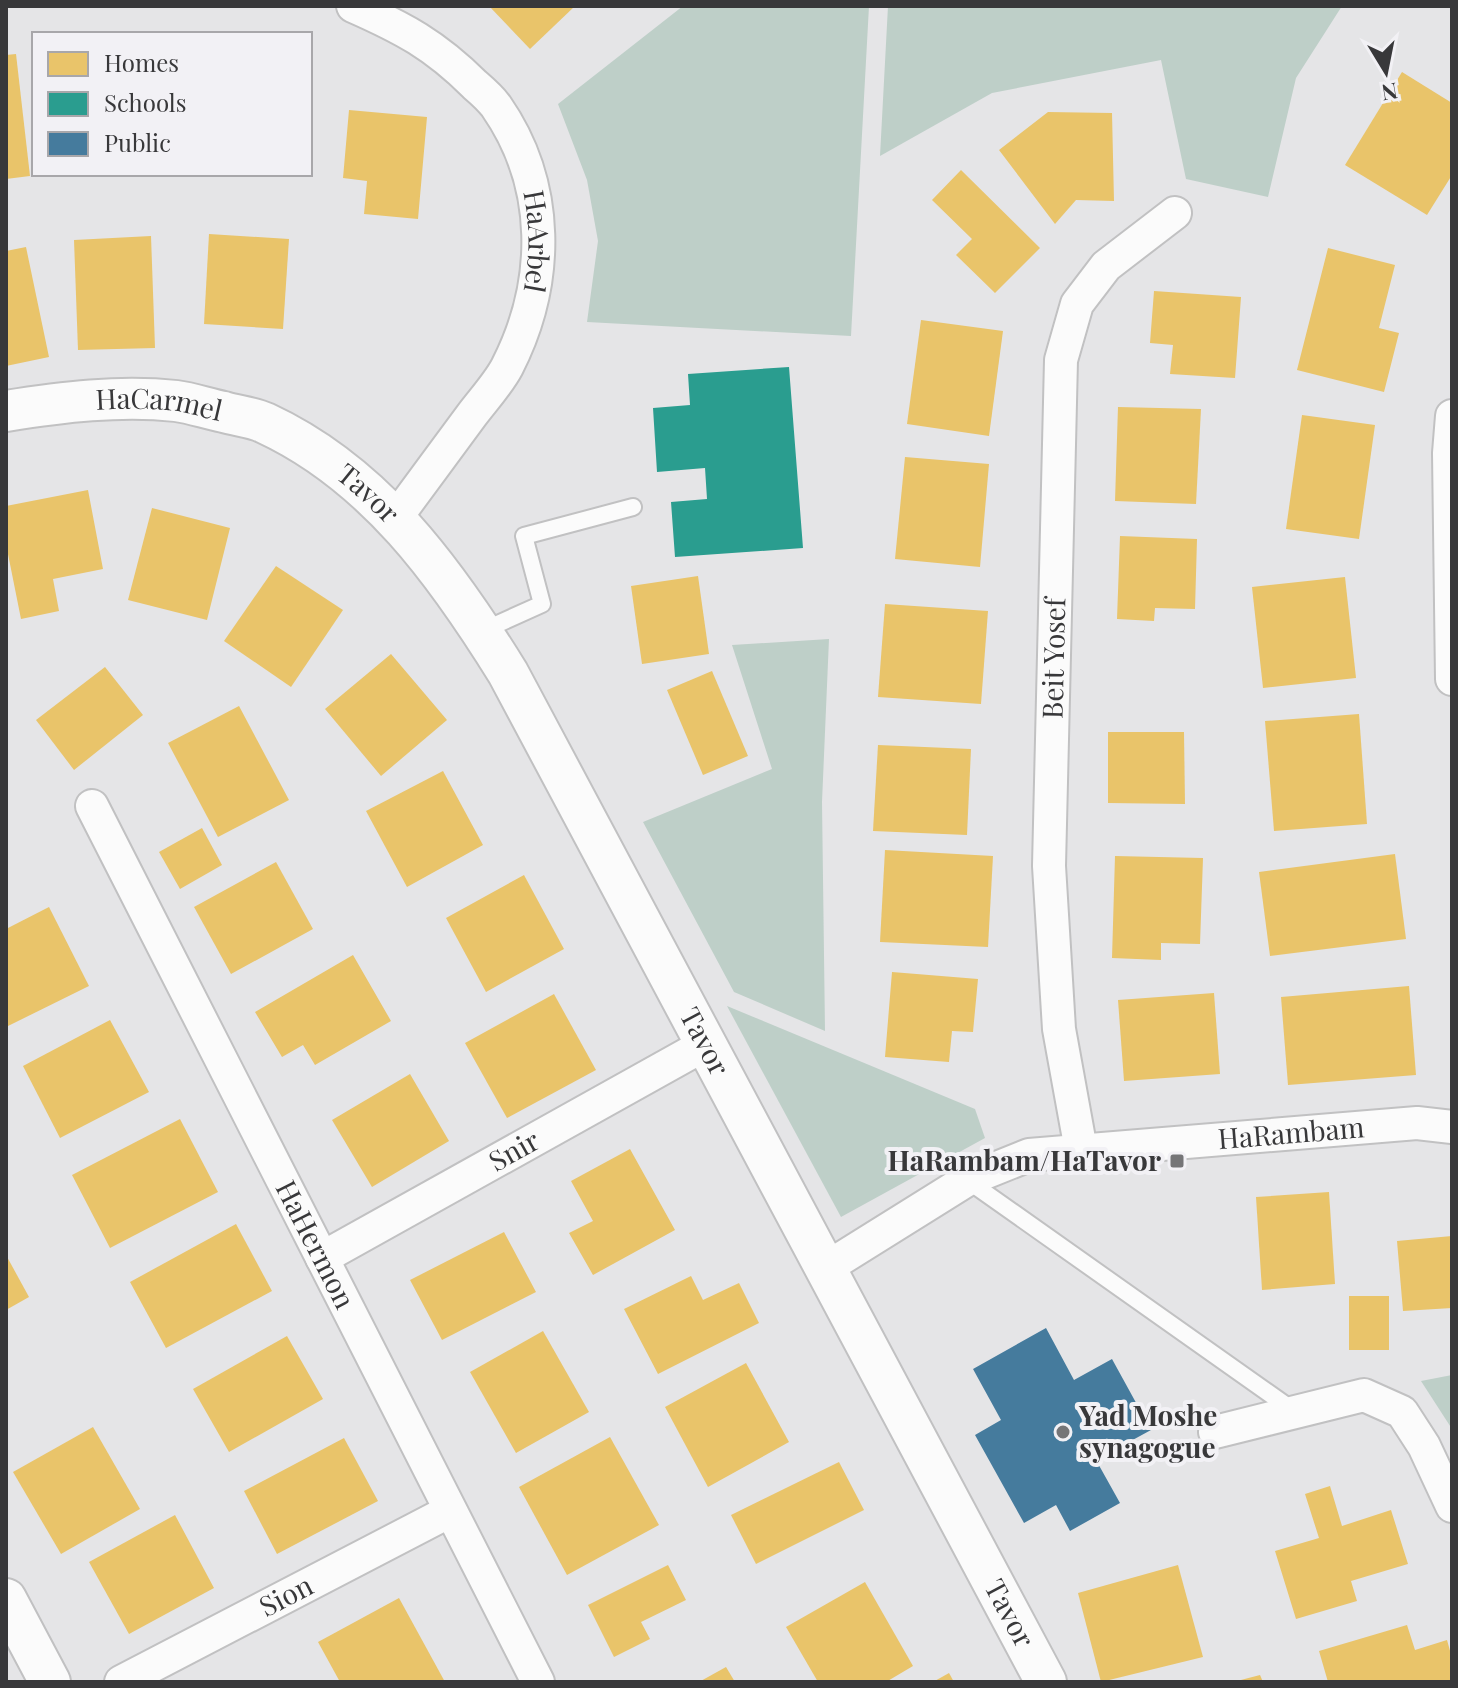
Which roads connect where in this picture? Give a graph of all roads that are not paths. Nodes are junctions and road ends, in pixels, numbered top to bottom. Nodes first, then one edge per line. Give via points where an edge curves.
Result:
1 (368, 9) edge
2 (1175, 213) dead end
3 (6, 411) edge
4 (1452, 416) edge
5 (306, 446) joint
6 (633, 507) dead end
7 (395, 519) junction
8 (482, 631) junction
9 (1452, 667) edge
10 (1452, 679) edge
11 (92, 806) dead end
12 (706, 1044) junction
13 (1452, 1127) edge
14 (1081, 1150) junction
15 (967, 1180) junction
16 (322, 1258) junction
17 (826, 1268) junction
18 (1295, 1412) junction
19 (1215, 1432) dead end
20 (1452, 1506) edge
21 (450, 1511) junction
22 (6, 1599) edge
23 (50, 1682) edge
24 (121, 1682) edge
25 (538, 1682) edge
26 (1046, 1682) edge

1 - 7 street, HaArbel via 452,62 495,105 517,144 540,234 537,285 506,369
2 - 14 street, Beit Yosef via 1106,266 1077,304 1061,360 1049,866 1059,1029
3 - 5 street, HaCarmel via 106,399 178,401 263,422
4 - 9 street
5 - 7 street, Tavor via 366,490
6 - 8 lane via 524,536 542,604
7 - 8 street, Tavor
8 - 12 street, Tavor
9 - 10 street
11 - 16 street, HaHermon
12 - 16 street, Snir
12 - 17 street, Tavor
13 - 14 street, HaRambam via 1417,1123
14 - 15 street, HaRambam via 1029,1155
15 - 17 street, HaRambam
15 - 18 lane
16 - 21 street, HaHermon
17 - 26 street, Tavor
18 - 19 street
18 - 20 street via 1364,1395 1402,1412
21 - 24 street, Sion
21 - 25 street, HaHermon
22 - 23 street

